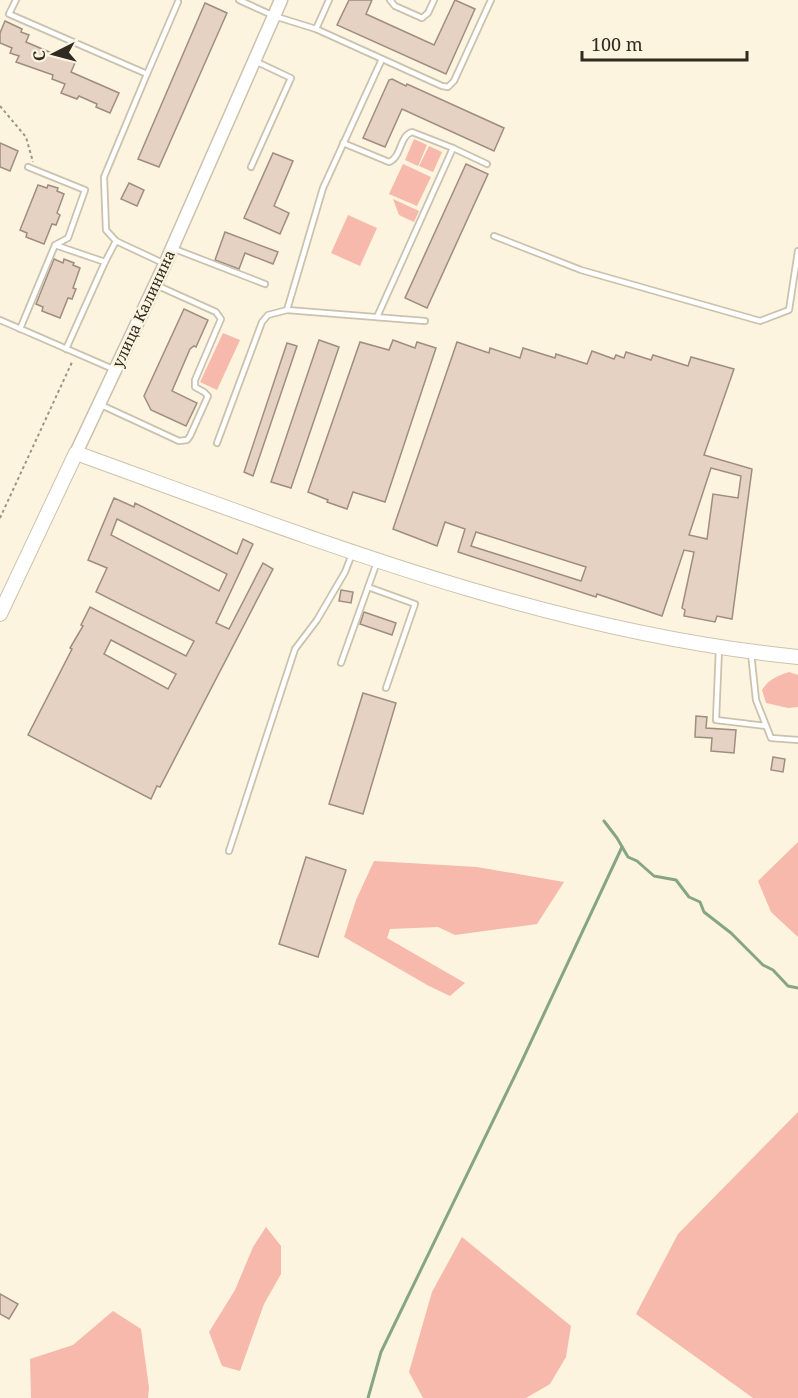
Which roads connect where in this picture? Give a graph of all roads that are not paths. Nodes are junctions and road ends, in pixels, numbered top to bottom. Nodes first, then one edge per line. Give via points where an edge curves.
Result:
1 (16, 0) edge
2 (239, 0) edge
3 (281, 0) edge
4 (329, 0) edge
5 (390, 0) edge
6 (434, 0) edge
7 (490, 0) edge
8 (177, 1) edge
9 (274, 16) junction
10 (316, 29) junction
11 (382, 59) junction
12 (254, 61) junction
13 (147, 74) junction
14 (344, 143) junction
15 (453, 148) junction
16 (488, 164) dead end
17 (28, 167) dead end
18 (251, 167) dead end
19 (494, 236) dead end
20 (116, 240) junction
21 (56, 245) junction
22 (172, 248) junction
23 (798, 251) edge
24 (105, 262) junction
25 (165, 264) junction
26 (265, 284) dead end
27 (155, 285) junction
28 (286, 310) junction
29 (377, 317) junction
30 (0, 320) edge
31 (425, 321) dead end
32 (20, 329) junction
33 (66, 349) junction
34 (115, 370) junction
35 (99, 404) junction
36 (217, 444) dead end
37 (76, 453) junction
38 (352, 553) junction
39 (377, 561) junction
40 (368, 587) junction
41 (0, 614) edge
42 (719, 647) junction
43 (752, 653) junction
44 (798, 657) edge
45 (341, 663) dead end
46 (386, 688) dead end
47 (766, 726) junction
48 (798, 740) edge
49 (229, 851) dead end

1 - 13 lane via 9,14
2 - 9 lane
3 - 9 street, улица Калинина
4 - 10 lane
5 - 6 lane via 422,18
7 - 11 lane via 451,85 442,86
8 - 13 lane
9 - 10 lane
9 - 12 street, улица Калинина
10 - 11 lane
11 - 14 lane
12 - 18 lane via 291,78
12 - 22 street, улица Калинина
13 - 20 lane via 104,177 106,230
14 - 15 lane via 389,162 405,136 412,132
14 - 28 lane via 323,188
15 - 16 lane
15 - 29 lane
17 - 21 lane via 85,190 68,238
19 - 23 lane via 581,270 760,321 789,310
20 - 24 lane
20 - 25 lane
21 - 24 lane
21 - 32 lane
22 - 25 street, улица Калинина
22 - 26 lane
24 - 33 lane
25 - 27 street, улица Калинина
27 - 34 street, улица Калинина
27 - 35 lane via 216,312 221,319 195,380 195,387 208,396 190,436 179,441
28 - 29 lane
28 - 36 lane via 268,315 262,322
29 - 31 lane
30 - 32 lane
32 - 33 lane
33 - 34 lane
34 - 35 street, улица Калинина
35 - 37 street, улица Калинина
37 - 38 main road
37 - 41 main road, улица Калинина
38 - 39 main road
38 - 49 lane via 317,620 295,649
39 - 40 lane
39 - 42 main road via 551,612
40 - 45 lane
40 - 46 lane via 416,604
42 - 43 main road
42 - 47 lane via 716,720
43 - 44 main road
43 - 47 lane via 756,700
47 - 48 lane via 771,738

